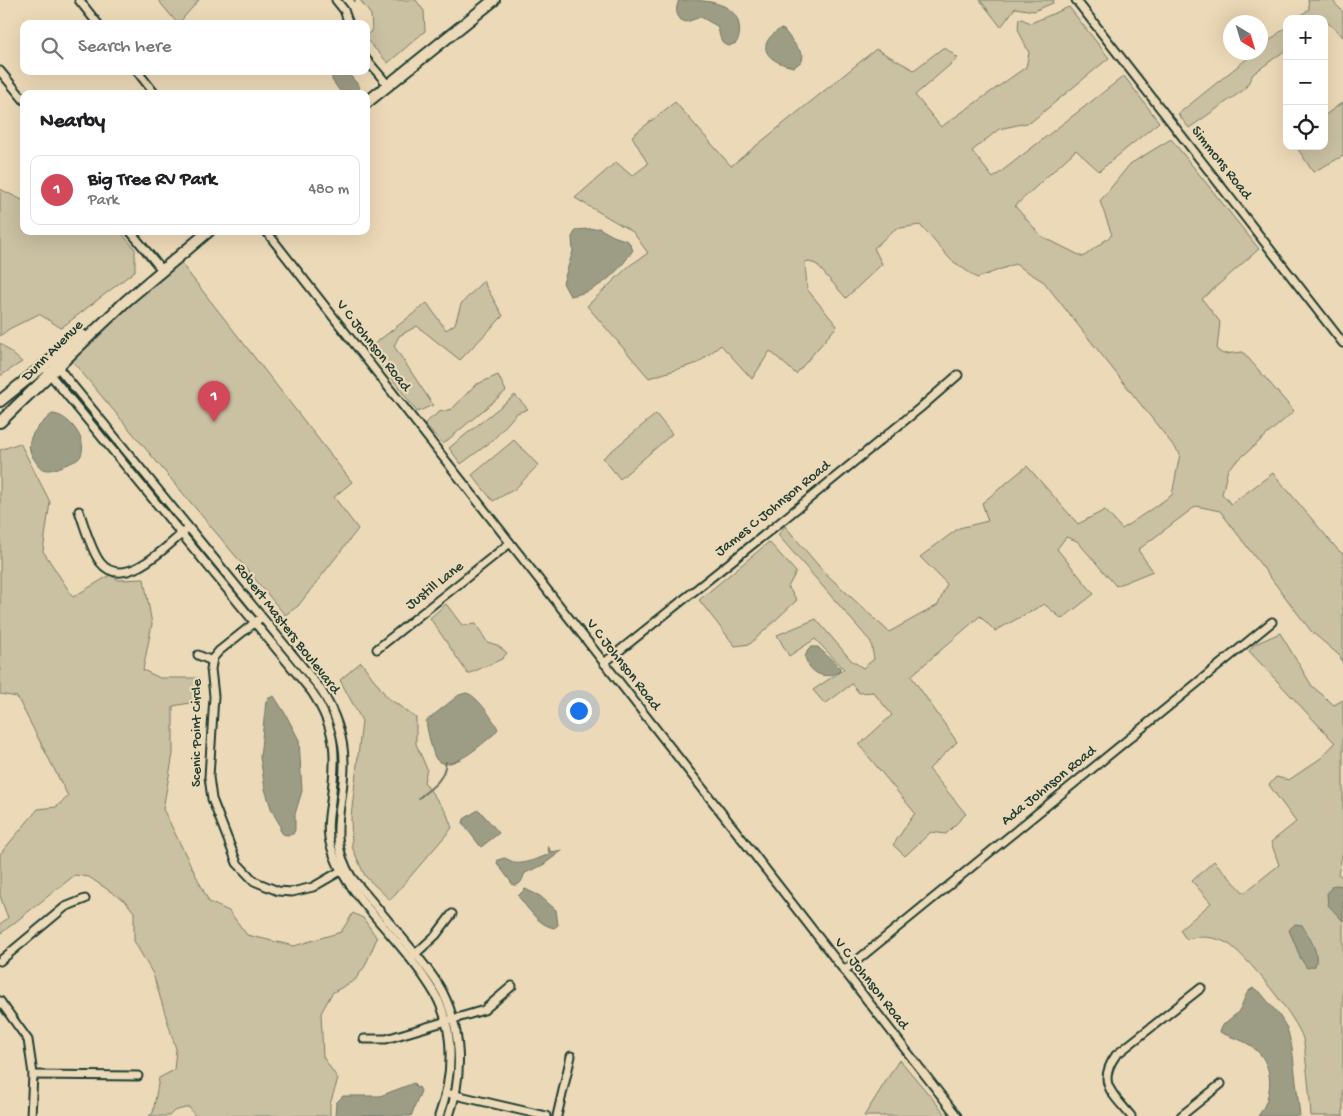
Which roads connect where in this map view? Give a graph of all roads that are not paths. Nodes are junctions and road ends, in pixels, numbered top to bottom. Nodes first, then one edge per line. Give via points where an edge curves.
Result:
1 (79, 0) edge
2 (336, 0) edge
3 (494, 0) edge
4 (1076, 0) edge
5 (95, 20) edge
6 (348, 20) edge
7 (370, 64) edge
8 (0, 71) edge
9 (140, 75) edge
10 (388, 85) junction
11 (152, 90) edge
12 (20, 95) edge
13 (370, 100) edge
14 (133, 235) edge
15 (205, 235) edge
16 (269, 235) edge
17 (162, 270) junction
18 (1343, 343) edge
19 (55, 363) junction
20 (43, 366) junction
21 (50, 375) junction
22 (958, 375) dead end
23 (0, 401) edge
24 (0, 422) edge
25 (80, 511) dead end
26 (189, 528) junction
27 (182, 534) junction
28 (510, 543) junction
29 (262, 617) junction
30 (255, 622) junction
31 (1272, 622) dead end
32 (377, 649) dead end
33 (198, 655) dead end
34 (212, 661) junction
35 (604, 663) junction
36 (344, 870) junction
37 (85, 899) dead end
38 (452, 914) dead end
39 (413, 957) junction
40 (0, 961) edge
41 (844, 971) junction
42 (512, 986) dead end
43 (1201, 988) dead end
44 (0, 1001) edge
45 (453, 1019) junction
46 (445, 1022) junction
47 (364, 1039) dead end
48 (571, 1056) dead end
49 (33, 1075) junction
50 (138, 1076) dead end
51 (1221, 1084) dead end
52 (446, 1093) junction
53 (455, 1095) junction
54 (31, 1116) edge
55 (439, 1116) edge
56 (449, 1116) edge
57 (546, 1116) edge
58 (557, 1116) edge
59 (957, 1116) edge
60 (1131, 1116) edge
61 (1181, 1116) edge

1 - 5 street
2 - 6 street
3 - 10 main road
4 - 18 street, Simmons Road
7 - 10 street
8 - 12 street
9 - 11 street
10 - 13 main road
14 - 17 street
15 - 17 main road, Dunn Avenue
16 - 28 street, V C Johnson Road
17 - 19 main road, Dunn Avenue
19 - 20 main road, Dunn Avenue
19 - 21 main road, Dunn Avenue
19 - 26 street, Robert Masters Boulevard
20 - 21 street, Robert Masters Boulevard
20 - 23 main road, Dunn Avenue
21 - 24 main road, Dunn Avenue
21 - 27 street, Robert Masters Boulevard
22 - 35 street, James C Johnson Road
25 - 27 street via 96,555 104,566 117,573 138,568
26 - 27 street
26 - 29 street, Robert Masters Boulevard
27 - 30 street, Robert Masters Boulevard
28 - 32 street, Justill Lane
28 - 35 street, V C Johnson Road
29 - 30 street, Scenic Point Circle
29 - 36 street, Robert Masters Boulevard via 319,687 340,730 344,763 337,822
30 - 34 street, Scenic Point Circle via 219,651
30 - 36 street, Robert Masters Boulevard via 312,692 328,719 335,768 328,830 330,844
31 - 41 street, Ada Johnson Road
33 - 34 street
34 - 36 street, Scenic Point Circle via 214,696 209,777 212,799 237,863 254,881 280,892 312,887
35 - 41 street, V C Johnson Road
36 - 39 street, Robert Masters Boulevard
37 - 40 street via 65,908
38 - 39 street
39 - 45 street, Robert Masters Boulevard via 430,972 443,992
39 - 46 street, Robert Masters Boulevard via 436,995
41 - 59 street, V C Johnson Road
42 - 45 street via 484,1010
43 - 60 street via 1116,1055 1108,1066 1109,1088
44 - 49 street via 28,1040
45 - 46 street
45 - 53 street, Robert Masters Boulevard via 459,1062
46 - 47 street via 386,1039
46 - 52 street, Robert Masters Boulevard via 451,1064
48 - 58 street
49 - 50 street
49 - 54 street
51 - 61 street
52 - 53 street
52 - 55 street, Robert Masters Boulevard
53 - 56 street, Robert Masters Boulevard
53 - 57 street

